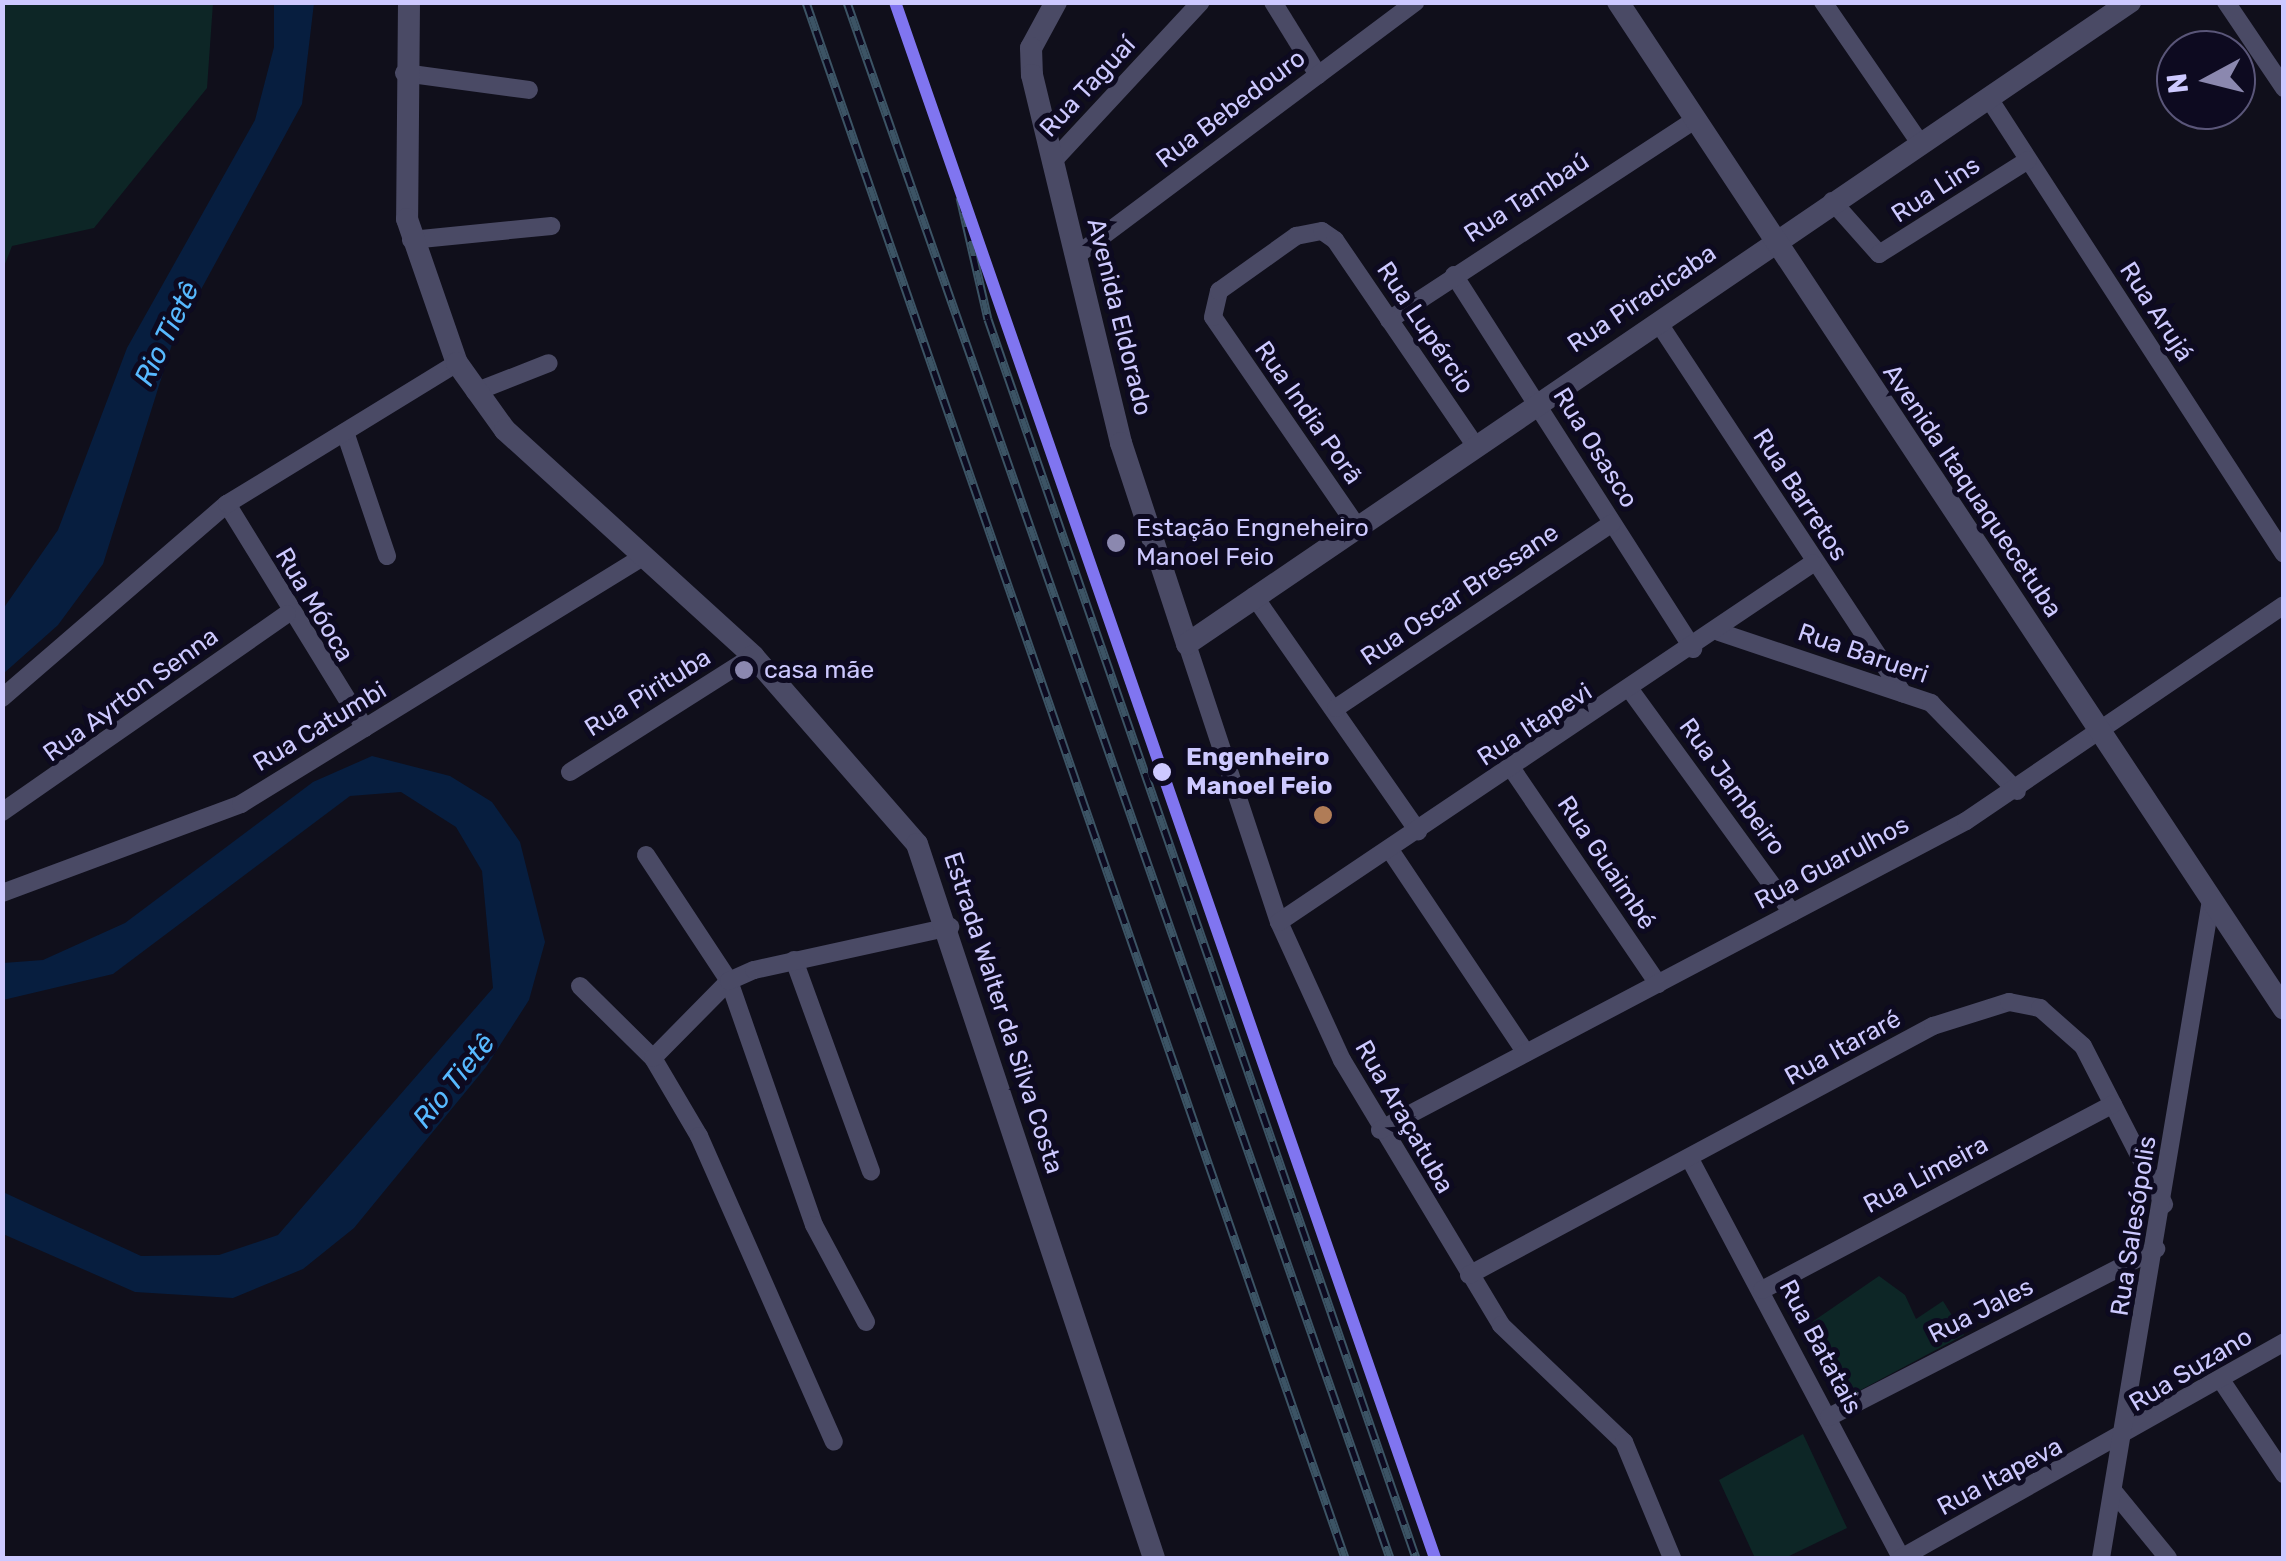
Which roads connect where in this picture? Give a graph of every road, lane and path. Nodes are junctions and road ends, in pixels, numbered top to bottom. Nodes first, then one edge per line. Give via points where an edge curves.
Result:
1 (409, 2) edge
2 (1056, 2) edge
3 (1201, 2) edge
4 (1273, 2) edge
5 (1416, 2) edge
6 (1618, 2) edge
7 (1823, 2) edge
8 (2130, 2) edge
9 (2226, 2) edge
10 (404, 73) junction
11 (1318, 75) junction
12 (2284, 88) edge
13 (529, 90) dead end
14 (1988, 97) junction
15 (1694, 121) junction
16 (1920, 142) junction
17 (2028, 160) junction
18 (1053, 161) junction
19 (1832, 201) junction
20 (551, 226) dead end
21 (411, 240) junction
22 (1774, 244) junction
23 (1076, 256) junction
24 (1454, 274) junction
25 (1388, 320) junction
26 (1658, 322) junction
27 (1220, 330) joint
28 (457, 363) junction
29 (549, 363) dead end
30 (475, 392) junction
31 (1536, 402) junction
32 (346, 432) junction
33 (1474, 444) junction
34 (228, 504) junction
35 (1612, 523) junction
36 (1356, 525) junction
37 (2284, 554) edge
38 (387, 556) dead end
39 (642, 558) junction
40 (1813, 562) junction
41 (1254, 596) junction
42 (2284, 605) edge
43 (287, 614) junction
44 (1719, 632) junction
45 (1187, 644) junction
46 (1693, 648) junction
47 (753, 656) junction
48 (1631, 691) junction
49 (1903, 693) junction
50 (2, 698) edge
51 (1336, 708) junction
52 (365, 728) junction
53 (2101, 730) junction
54 (1512, 769) junction
55 (570, 772) dead end
56 (2016, 791) junction
57 (2, 812) edge
58 (1418, 832) junction
59 (1390, 850) junction
60 (646, 856) dead end
61 (2, 894) edge
62 (2211, 900) junction
63 (1792, 913) junction
64 (1278, 922) junction
65 (950, 927) junction
66 (794, 960) junction
67 (729, 981) junction
68 (1658, 984) junction
69 (580, 986) dead end
70 (2284, 1009) edge
71 (1526, 1053) junction
72 (653, 1058) junction
73 (2113, 1104) junction
74 (1380, 1130) junction
75 (1691, 1160) junction
76 (871, 1172) dead end
77 (2164, 1204) junction
78 (2156, 1249) junction
79 (1468, 1275) junction
80 (1762, 1290) junction
81 (866, 1322) dead end
82 (2284, 1342) edge
83 (2224, 1383) junction
84 (1829, 1417) junction
85 (2124, 1439) junction
86 (834, 1442) dead end
87 (2284, 1474) edge
88 (2114, 1492) junction
89 (1154, 1558) edge
90 (1672, 1558) edge
91 (1901, 1558) edge
92 (2101, 1558) edge
93 (2168, 1558) edge

1 - 10 street, Estrada Walter da Silva Costa
2 - 18 street, Avenida Eldorado via 1031,48
3 - 18 street, Rua Taguaí
4 - 11 street
5 - 11 street, Rua Bebedouro
6 - 15 street, Avenida Itaquaquecetuba
7 - 16 street
8 - 14 street, Rua Piracicaba
9 - 12 street
10 - 13 street
10 - 21 street, Estrada Walter da Silva Costa
11 - 23 street, Rua Bebedouro
14 - 16 street, Rua Piracicaba
14 - 17 street, Rua Arujá
15 - 22 street, Avenida Itaquaquecetuba
15 - 24 street, Rua Tambaú
16 - 19 street, Rua Piracicaba
17 - 19 street, Rua Lins via 1878,254
17 - 37 street, Rua Arujá
18 - 23 street, Avenida Eldorado
19 - 22 street, Rua Piracicaba
20 - 21 street
21 - 28 street, Estrada Walter da Silva Costa
22 - 26 street, Rua Piracicaba
22 - 53 street, Avenida Itaquaquecetuba
23 - 45 street, Avenida Eldorado via 1121,443
24 - 25 street, Rua Tambaú
24 - 31 street, Rua Osasco
25 - 27 street, Rua Lupércio via 1335,240 1312,230 1219,291
25 - 33 street, Rua Lupércio
26 - 31 street, Rua Piracicaba
26 - 40 street, Rua Barretos
27 - 36 street, Rua India Porã
28 - 30 street, Estrada Walter da Silva Costa
28 - 32 street
29 - 30 street
30 - 39 street, Estrada Walter da Silva Costa
31 - 33 street, Rua Piracicaba
31 - 35 street, Rua Osasco
32 - 34 street
32 - 38 street
33 - 36 street, Rua Piracicaba
34 - 43 street, Rua Móoca
34 - 50 street
35 - 46 street, Rua Osasco
35 - 51 street, Rua Oscar Bressane
36 - 41 street, Rua Piracicaba
39 - 47 street, Estrada Walter da Silva Costa
39 - 52 street, Rua Catumbi
40 - 44 street, Rua Itapevi
40 - 49 street, Rua Barretos
41 - 45 street, Rua Piracicaba
41 - 51 street
42 - 53 street, Rua Guarulhos
43 - 52 street, Rua Móoca
43 - 57 street, Rua Ayrton Senna
44 - 46 street, Rua Itapevi
44 - 49 street, Rua Barueri
45 - 64 street, Rua Araçatuba
46 - 48 street, Rua Itapevi
47 - 55 street, Rua Pirituba
47 - 65 street, Estrada Walter da Silva Costa via 897,815
48 - 54 street, Rua Itapevi
48 - 63 street, Rua Jambeiro
49 - 56 street, Rua Barueri via 1952,718
51 - 58 street
52 - 61 street, Rua Catumbi via 192,828
53 - 56 street, Rua Guarulhos
53 - 62 street, Avenida Itaquaquecetuba
54 - 58 street, Rua Itapevi
54 - 68 street, Rua Guaimbé
56 - 63 street, Rua Guarulhos
58 - 59 street, Rua Itapevi
59 - 64 street, Rua Itapevi
59 - 71 street
60 - 67 street
62 - 70 street, Avenida Itaquaquecetuba
62 - 77 street, Rua Salesópolis
63 - 68 street, Rua Guarulhos
64 - 74 street, Rua Araçatuba
65 - 66 street
65 - 89 street, Estrada Walter da Silva Costa
66 - 67 street
66 - 76 street
67 - 72 street
67 - 81 street via 814,1225
68 - 71 street, Rua Guarulhos
69 - 72 street
71 - 74 street, Rua Guarulhos
72 - 86 street via 743,1218
73 - 75 street, Rua Itararé via 2067,1026 2009,1002 1934,1026
73 - 77 street, Rua Itararé
73 - 80 street, Rua Limeira
74 - 79 street, Rua Araçatuba
75 - 79 street, Rua Itararé
75 - 80 street, Rua Batatais
77 - 78 street, Rua Salesópolis
78 - 84 street, Rua Jales
78 - 85 street, Rua Salesópolis
79 - 90 street, Rua Araçatuba via 1518,1346 1624,1442
80 - 84 street, Rua Batatais
82 - 83 street, Rua Suzano
83 - 85 street, Rua Suzano
83 - 87 street
84 - 91 street, Rua Batatais
85 - 88 street, Rua Salesópolis
85 - 91 street, Rua Itapeva
88 - 92 street, Rua Salesópolis
88 - 93 street

